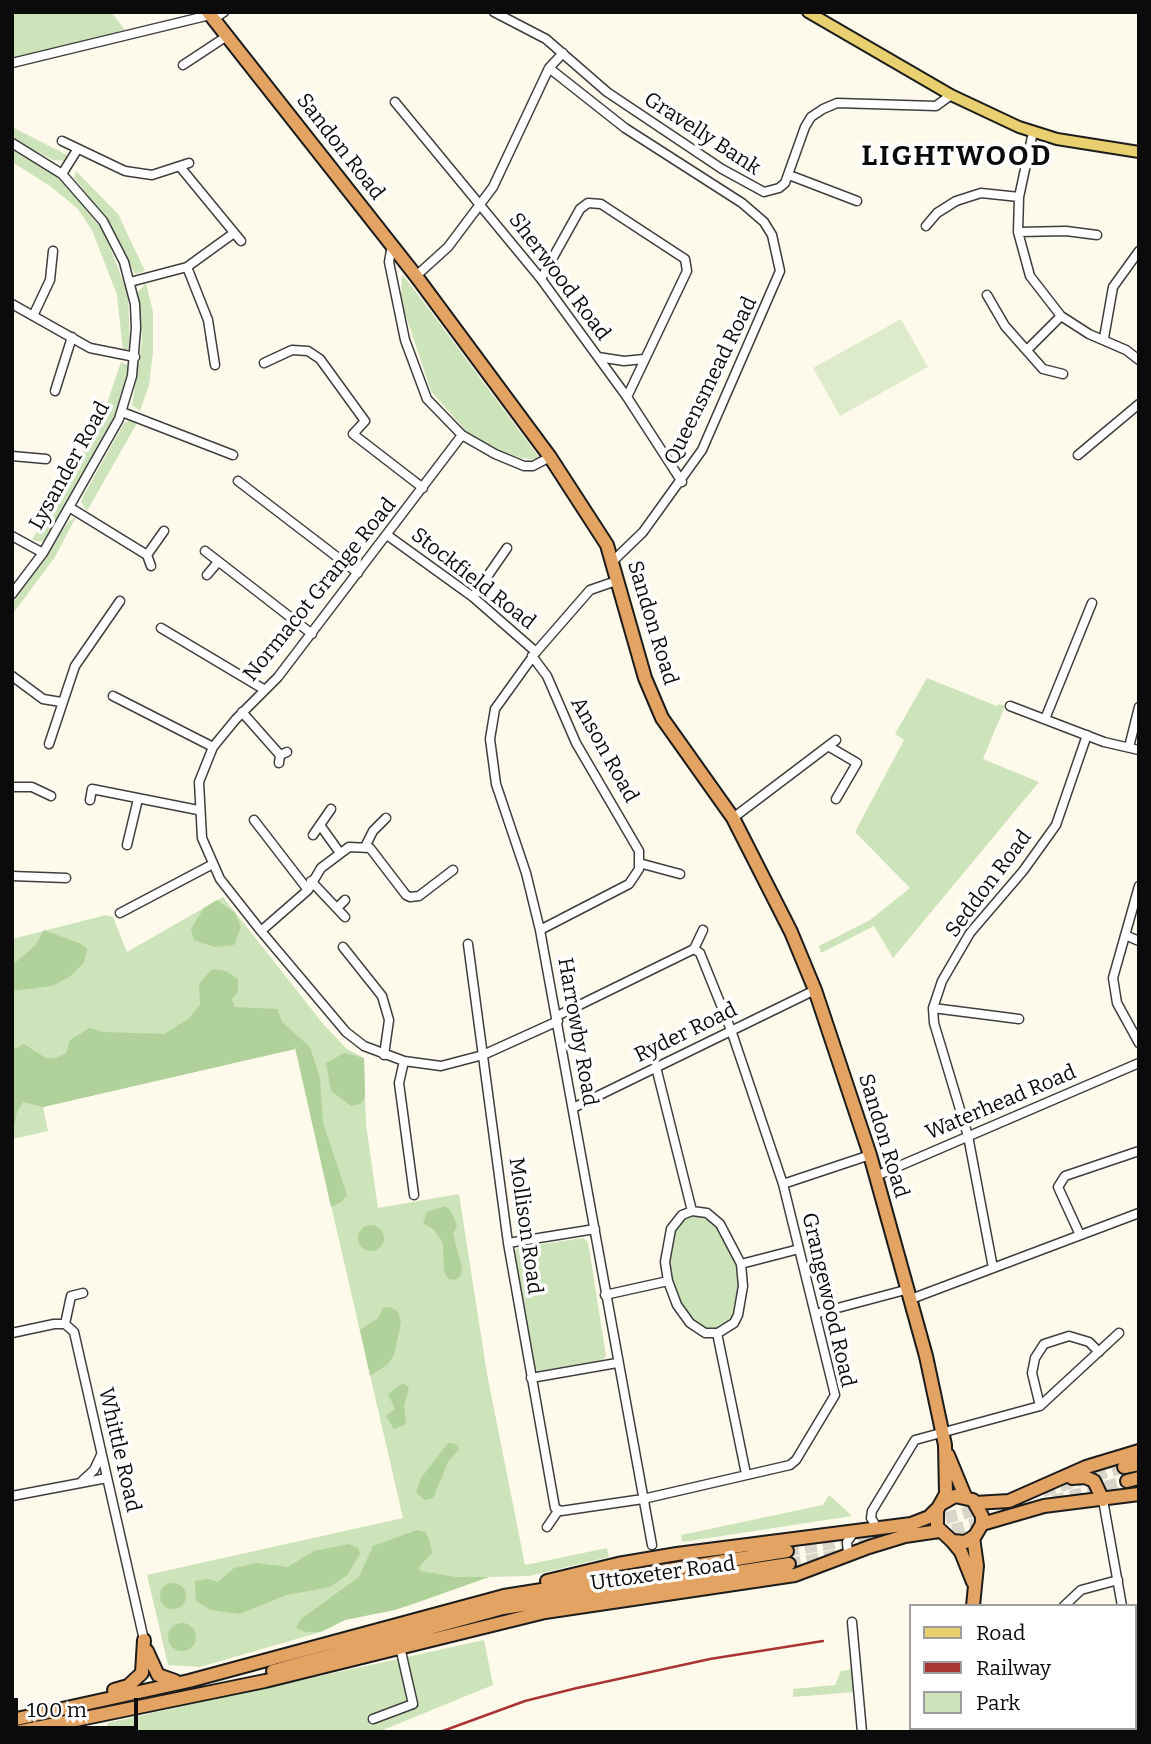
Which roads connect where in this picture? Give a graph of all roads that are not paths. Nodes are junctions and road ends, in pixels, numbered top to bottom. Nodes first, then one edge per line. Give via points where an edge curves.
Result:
1 (494, 12) edge
2 (808, 12) edge
3 (214, 15) edge
4 (227, 36) junction
5 (563, 53) junction
6 (12, 64) edge
7 (183, 65) dead end
8 (550, 68) junction
9 (951, 95) junction
10 (395, 102) dead end
11 (1033, 132) junction
12 (62, 141) dead end
13 (12, 144) edge
14 (77, 150) junction
15 (1139, 152) edge
16 (62, 174) junction
17 (789, 175) junction
18 (1019, 197) junction
19 (857, 201) dead end
20 (481, 204) junction
21 (926, 226) dead end
22 (1092, 231) dead end
23 (1018, 232) junction
24 (234, 233) junction
25 (241, 241) dead end
26 (392, 245) junction
27 (53, 251) dead end
28 (1139, 251) edge
29 (187, 267) junction
30 (416, 276) junction
31 (541, 279) junction
32 (130, 282) junction
33 (986, 295) dead end
34 (12, 304) edge
35 (33, 316) junction
36 (1061, 316) junction
37 (72, 337) junction
38 (1104, 338) junction
39 (1027, 350) junction
40 (135, 356) junction
41 (598, 357) junction
42 (644, 359) junction
43 (1139, 360) edge
44 (264, 363) dead end
45 (215, 365) dead end
46 (1063, 373) dead end
47 (54, 391) dead end
48 (626, 397) junction
49 (1139, 404) edge
50 (122, 412) junction
51 (1131, 412) junction
52 (1139, 420) edge
53 (462, 435) junction
54 (233, 455) dead end
55 (1083, 455) dead end
56 (12, 456) edge
57 (550, 457) junction
58 (46, 459) dead end
59 (238, 481) dead end
60 (681, 482) junction
61 (423, 488) junction
62 (69, 507) junction
63 (387, 535) junction
64 (12, 536) edge
65 (171, 540) dead end
66 (507, 548) dead end
67 (205, 551) dead end
68 (43, 553) junction
69 (147, 555) junction
70 (613, 561) junction
71 (218, 562) junction
72 (151, 566) dead end
73 (358, 573) junction
74 (208, 575) dead end
75 (619, 580) junction
76 (12, 594) edge
77 (473, 597) junction
78 (120, 601) dead end
79 (1092, 603) dead end
80 (161, 628) dead end
81 (312, 634) junction
82 (534, 654) junction
83 (12, 676) edge
84 (265, 690) junction
85 (113, 696) dead end
86 (61, 702) junction
87 (1010, 706) dead end
88 (1139, 707) edge
89 (242, 712) junction
90 (1045, 719) junction
91 (1087, 735) junction
92 (49, 744) dead end
93 (213, 747) junction
94 (1129, 747) junction
95 (1139, 750) edge
96 (282, 757) dead end
97 (95, 779) dead end
98 (12, 788) edge
99 (92, 789) junction
100 (51, 796) dead end
101 (138, 799) junction
102 (836, 799) dead end
103 (90, 800) dead end
104 (331, 809) dead end
105 (198, 810) junction
106 (386, 818) dead end
107 (733, 818) junction
108 (254, 820) dead end
109 (320, 825) junction
110 (313, 835) dead end
111 (127, 845) dead end
112 (365, 847) junction
113 (340, 853) junction
114 (639, 863) junction
115 (214, 864) junction
116 (453, 870) dead end
117 (680, 874) dead end
118 (12, 876) edge
119 (66, 878) dead end
120 (309, 886) junction
121 (1139, 886) edge
122 (345, 900) dead end
123 (337, 908) junction
124 (120, 912) dead end
125 (345, 917) dead end
126 (540, 930) junction
127 (703, 930) dead end
128 (261, 931) junction
129 (1125, 935) junction
130 (1139, 941) edge
131 (468, 944) dead end
132 (343, 947) dead end
133 (694, 949) junction
134 (815, 990) junction
135 (933, 1009) junction
136 (558, 1019) junction
137 (1019, 1019) dead end
138 (731, 1030) junction
139 (1139, 1043) edge
140 (384, 1055) junction
141 (483, 1055) junction
142 (404, 1061) junction
143 (1139, 1063) edge
144 (656, 1067) junction
145 (573, 1108) junction
146 (968, 1136) junction
147 (1139, 1151) edge
148 (870, 1155) junction
149 (876, 1176) junction
150 (783, 1184) junction
151 (414, 1195) dead end
152 (692, 1211) junction
153 (1139, 1213) edge
154 (595, 1229) junction
155 (1080, 1235) junction
156 (508, 1243) junction
157 (799, 1249) junction
158 (741, 1265) junction
159 (993, 1268) junction
160 (668, 1281) junction
161 (83, 1293) dead end
162 (910, 1294) junction
163 (606, 1295) junction
164 (815, 1314) junction
165 (65, 1324) junction
166 (12, 1333) edge
167 (1119, 1333) dead end
168 (717, 1334) junction
169 (1100, 1352) junction
170 (617, 1363) junction
171 (531, 1378) junction
172 (1040, 1406) junction
173 (942, 1431) junction
174 (945, 1445) junction
175 (1139, 1451) edge
176 (102, 1454) junction
177 (1139, 1464) edge
178 (746, 1474) junction
179 (1130, 1475) tunnel mouth
180 (107, 1478) junction
181 (83, 1480) junction
182 (1055, 1481) junction
183 (1139, 1494) edge
184 (12, 1496) edge
185 (643, 1499) junction
186 (970, 1499) junction
187 (1104, 1500) junction
188 (940, 1506) junction
189 (558, 1511) junction
190 (982, 1524) junction
191 (547, 1527) dead end
192 (878, 1529) junction
193 (939, 1531) junction
194 (855, 1532) junction
195 (973, 1537) junction
196 (951, 1541) junction
197 (652, 1545) dead end
198 (848, 1554) junction
199 (1118, 1580) junction
200 (973, 1583) junction
201 (504, 1596) junction
202 (973, 1604) edge
203 (1066, 1604) edge
204 (1122, 1604) edge
205 (852, 1622) dead end
206 (144, 1640) junction
207 (395, 1648) junction
208 (188, 1681) junction
209 (199, 1692) junction
210 (373, 1719) dead end
211 (12, 1720) edge
212 (17, 1732) edge
213 (862, 1732) edge

1 - 5 street, Gravelly Bank
2 - 9 main road
3 - 4 highway, Sandon Road
3 - 6 street
4 - 7 street
4 - 26 highway, Sandon Road
5 - 8 street
5 - 17 street, Gravelly Bank via 607,92 756,191 779,188
8 - 20 street
8 - 60 street, Queensmead Road via 625,128 742,203 772,235 780,271 714,425
9 - 11 main road
9 - 17 street, Gravelly Bank via 936,106 837,103 822,109 805,127
10 - 20 street, Sherwood Road
11 - 15 main road
11 - 18 street
12 - 14 street
13 - 16 street, Lysander Road
14 - 16 street
14 - 24 street via 125,171 152,175 185,166
16 - 32 street, Lysander Road via 103,221
17 - 19 street
18 - 21 street via 981,193 946,207
18 - 23 street
20 - 30 street via 448,247
20 - 31 street, Sherwood Road
22 - 23 street
23 - 36 street via 1030,276
24 - 25 street
24 - 29 street
26 - 30 highway, Sandon Road
26 - 53 street via 389,262 405,340 427,399
27 - 35 street via 50,280
28 - 38 street via 1113,286
29 - 32 street
29 - 45 street via 208,320
30 - 57 highway, Sandon Road
31 - 41 street, Sherwood Road
31 - 42 street via 580,209 588,203 601,204 685,259 687,271
32 - 40 street, Lysander Road via 135,304
33 - 39 street
34 - 35 street
35 - 37 street
36 - 38 street
36 - 39 street
37 - 40 street via 90,348
37 - 47 street
38 - 43 street
39 - 46 street via 1043,369
40 - 50 street, Lysander Road
41 - 42 street
41 - 48 street, Sherwood Road
42 - 48 street
44 - 61 street via 292,350 308,351 320,359 365,421 353,434
48 - 60 street, Sherwood Road
49 - 51 street
50 - 54 street
50 - 62 street, Lysander Road
51 - 52 street
51 - 55 street
53 - 57 street via 524,466
53 - 61 street, Normacot Grange Road
56 - 58 street
57 - 70 highway, Sandon Road via 594,522
59 - 73 street
60 - 70 street, Queensmead Road via 643,532
61 - 63 street, Normacot Grange Road
62 - 68 street, Lysander Road
62 - 69 street
63 - 73 street, Normacot Grange Road
63 - 77 street, Stockfield Road
64 - 68 street
65 - 69 street via 163,533
66 - 77 street
67 - 71 street
68 - 76 street, Lysander Road
69 - 72 street
70 - 75 highway, Sandon Road
71 - 74 street
71 - 81 street
73 - 81 street, Normacot Grange Road
75 - 82 street, Harrowby Road via 590,590
75 - 107 highway, Sandon Road via 645,678 662,718
77 - 82 street, Stockfield Road
78 - 86 street via 75,666
79 - 90 street
80 - 84 street
81 - 84 street, Normacot Grange Road
82 - 114 street, Anson Road via 576,743 635,838
82 - 126 street, Harrowby Road via 495,709 489,739 496,784
83 - 86 street via 43,699
84 - 89 street, Normacot Grange Road
85 - 93 street
86 - 92 street
87 - 90 street
88 - 94 street
89 - 93 street, Normacot Grange Road
89 - 96 street
90 - 91 street
91 - 94 street
91 - 135 street, Seddon Road via 1056,825 970,933 942,981
93 - 105 street, Normacot Grange Road via 199,782
94 - 95 street
97 - 99 street
98 - 100 street via 32,787
99 - 101 street
99 - 103 street
101 - 105 street
101 - 111 street
102 - 107 street via 857,763 832,743
104 - 109 street
105 - 115 street, Normacot Grange Road via 202,838
106 - 112 street
107 - 134 highway, Sandon Road
108 - 120 street
109 - 110 street
109 - 113 street
112 - 113 street via 349,847
112 - 116 street via 410,897
113 - 120 street
114 - 117 street
114 - 126 street via 629,884
115 - 124 street
115 - 128 street, Normacot Grange Road via 220,879
118 - 119 street
120 - 123 street
120 - 128 street
121 - 129 street
122 - 123 street
123 - 125 street
126 - 136 street, Harrowby Road
127 - 133 street
128 - 140 street, Normacot Grange Road via 346,1032
129 - 130 street
129 - 139 street via 1113,978 1118,1003
131 - 141 street, Mollison Road
132 - 140 street via 382,996 389,1020
133 - 136 street, Normacot Grange Road
133 - 138 street, Grangewood Road via 700,953
134 - 138 street, Ryder Road
134 - 148 highway, Sandon Road
135 - 137 street
135 - 146 street
136 - 141 street, Normacot Grange Road
136 - 145 street, Harrowby Road
138 - 144 street, Ryder Road
138 - 150 street, Grangewood Road
140 - 142 street, Normacot Grange Road
141 - 142 street, Normacot Grange Road via 440,1066
141 - 156 street, Mollison Road
142 - 151 street via 399,1083
143 - 146 street, Waterhead Road
144 - 145 street, Ryder Road
144 - 152 street
145 - 154 street, Harrowby Road
146 - 149 street, Waterhead Road
146 - 159 street
147 - 155 street via 1065,1176 1058,1187
148 - 149 highway, Sandon Road
148 - 150 street
149 - 162 highway, Sandon Road
150 - 157 street, Grangewood Road
152 - 158 street via 707,1213 720,1224
152 - 160 street via 681,1215 670,1229 665,1262
153 - 155 street
154 - 156 street
154 - 163 street, Harrowby Road
155 - 159 street
156 - 171 street, Mollison Road
157 - 158 street
157 - 164 street, Grangewood Road
158 - 168 street via 738,1315
159 - 162 street
160 - 163 street
160 - 168 street via 690,1323 705,1333
161 - 165 street via 71,1296
162 - 164 street
162 - 173 highway, Sandon Road
163 - 170 street, Harrowby Road
164 - 178 street, Grangewood Road via 834,1401 796,1460
165 - 166 street
165 - 176 street, Whittle Road via 76,1336
167 - 169 street
168 - 178 street
169 - 172 street
169 - 172 street via 1080,1337 1060,1337 1044,1344 1032,1373
170 - 171 street
170 - 185 street, Harrowby Road
171 - 189 street, Mollison Road
172 - 173 street
173 - 174 highway, Sandon Road
173 - 192 street via 915,1440 872,1511
174 - 186 highway, Sandon Road
174 - 188 highway, Sandon Road via 946,1494
175 - 182 highway
176 - 180 street, Whittle Road
176 - 181 street
177 - 179 highway
178 - 185 street, Grangewood Road
180 - 181 street
180 - 206 street, Whittle Road
181 - 184 street
182 - 186 highway, Uttoxeter Road via 1009,1501
182 - 187 highway via 1090,1478
183 - 187 highway
185 - 189 street
185 - 197 street, Harrowby Road
186 - 188 highway, Uttoxeter Road via 955,1496
186 - 190 highway
187 - 190 highway via 1044,1506
187 - 199 street
188 - 192 highway, Uttoxeter Road via 929,1517 911,1524
188 - 193 highway via 936,1518
189 - 191 street
190 - 195 highway
192 - 194 highway, Uttoxeter Road
193 - 196 highway
193 - 198 highway, Uttoxeter Road
194 - 198 street via 847,1542
194 - 201 highway, Uttoxeter Road via 677,1554 569,1575
195 - 196 highway
195 - 200 highway via 977,1566
196 - 200 highway via 961,1552
198 - 207 highway, Uttoxeter Road via 795,1575 576,1606
199 - 203 street via 1081,1590
199 - 204 street
200 - 202 highway
201 - 208 highway
201 - 209 highway via 788,1557 503,1608
205 - 213 street
206 - 208 highway via 162,1679
206 - 211 highway via 142,1673 128,1686
207 - 209 highway, Uttoxeter Road via 265,1681
207 - 210 street via 413,1704
208 - 211 highway
209 - 212 highway

